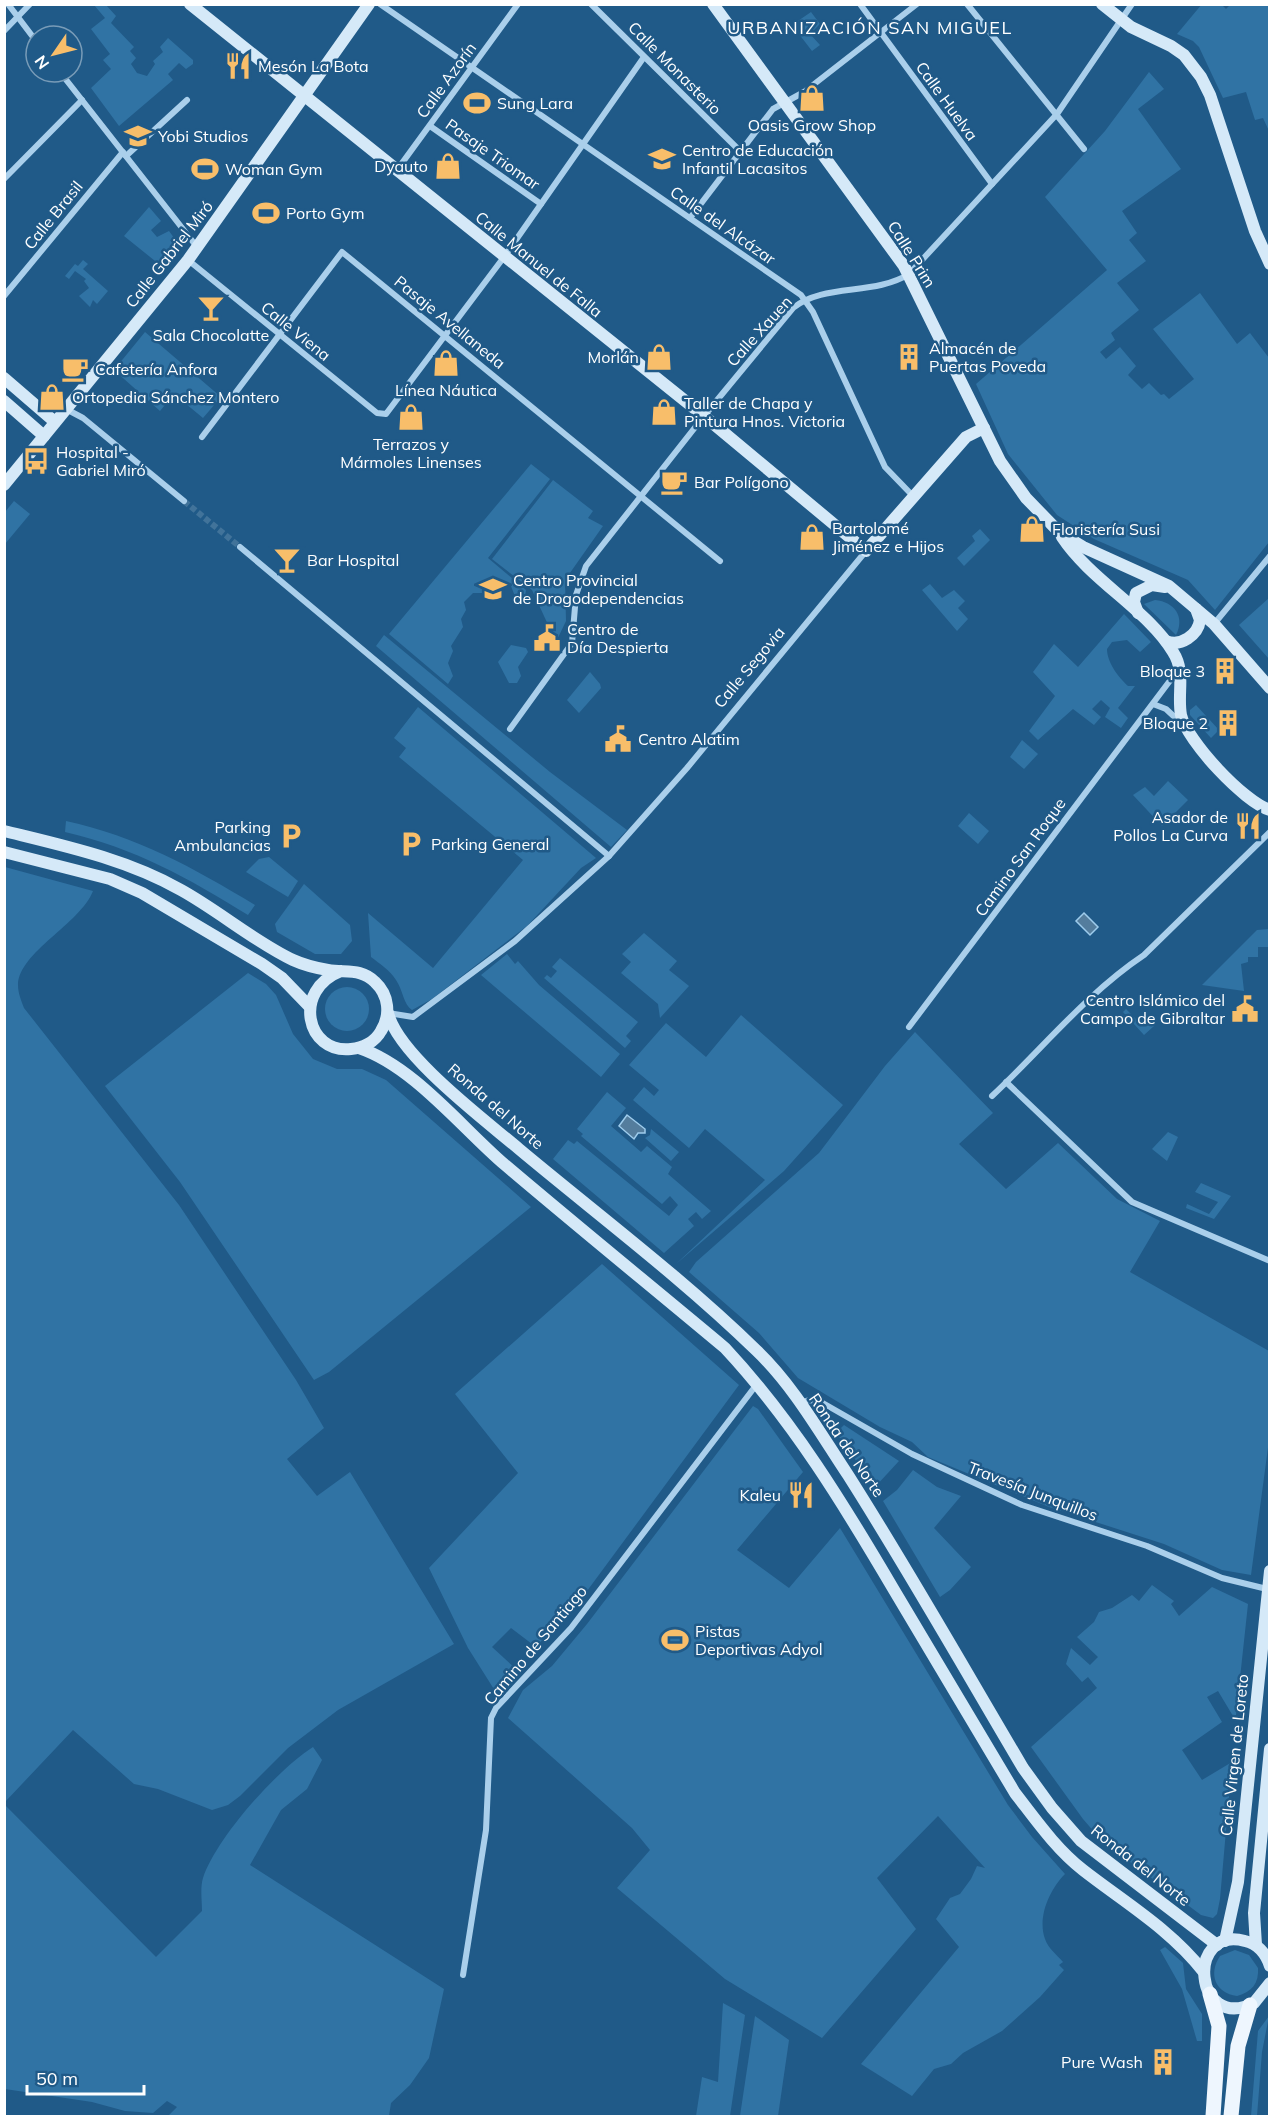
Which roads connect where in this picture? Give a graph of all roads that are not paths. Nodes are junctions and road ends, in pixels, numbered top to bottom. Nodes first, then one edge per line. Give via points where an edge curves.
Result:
1 (8, 4) edge
2 (30, 4) edge
3 (190, 4) edge
4 (369, 4) edge
5 (380, 4) edge
6 (518, 4) edge
7 (591, 4) edge
8 (713, 4) edge
9 (860, 4) edge
10 (916, 4) edge
11 (967, 4) edge
12 (1102, 4) edge
13 (1131, 4) edge
14 (18, 18) junction
15 (1118, 24) junction
16 (24, 26) edge
17 (4, 31) edge
18 (881, 34) junction
19 (644, 57) junction
20 (471, 68) junction
21 (69, 84) edge
22 (304, 97) junction
23 (82, 100) junction
24 (187, 100) dead end
25 (785, 101) junction
26 (1057, 114) junction
27 (430, 126) junction
28 (582, 145) junction
29 (1084, 149) dead end
30 (739, 150) junction
31 (125, 154) junction
32 (397, 171) junction
33 (4, 179) edge
34 (992, 184) junction
35 (541, 204) junction
36 (690, 218) junction
37 (197, 247) junction
38 (504, 257) junction
39 (188, 260) junction
40 (1269, 264) edge
41 (909, 274) junction
42 (4, 296) edge
43 (805, 300) junction
44 (279, 334) junction
45 (446, 337) junction
46 (4, 378) edge
47 (4, 401) edge
48 (66, 409) junction
49 (704, 416) junction
50 (56, 422) junction
51 (984, 428) junction
52 (44, 436) junction
53 (202, 437) dead end
54 (4, 485) edge
55 (640, 496) junction
56 (913, 496) junction
57 (184, 501) tunnel mouth
58 (1060, 533) junction
59 (240, 547) tunnel mouth
60 (866, 551) junction
61 (1269, 556) edge
62 (720, 561) dead end
63 (1172, 587) junction
64 (1195, 606) junction
65 (1141, 617) junction
66 (1214, 624) junction
67 (1166, 641) junction
68 (1180, 667) junction
69 (1269, 688) edge
70 (1153, 704) junction
71 (510, 729) dead end
72 (1187, 730) junction
73 (1267, 811) edge
74 (4, 831) edge
75 (1269, 832) edge
76 (4, 852) edge
77 (609, 856) junction
78 (341, 971) junction
79 (309, 1006) junction
80 (388, 1013) junction
81 (909, 1027) dead end
82 (359, 1048) junction
83 (1006, 1082) junction
84 (992, 1096) dead end
85 (1269, 1261) edge
86 (757, 1383) junction
87 (800, 1403) junction
88 (1269, 1571) edge
89 (1267, 1589) junction
90 (1269, 1749) edge
91 (1221, 1943) junction
92 (1256, 1945) junction
93 (1269, 1962) edge
94 (1203, 1971) junction
95 (464, 1976) dead end
96 (1268, 1989) edge
97 (1210, 1994) junction
98 (1250, 2006) junction
99 (1213, 2116) edge
100 (1231, 2116) edge

1 - 14 street
2 - 14 street
3 - 22 main road, Calle Manuel de Falla
4 - 22 main road, Calle Gabriel Miró
5 - 20 street, Calle del Alcázar
6 - 20 street, Calle Azorín
7 - 19 street, Calle Monasterio
8 - 25 main road, Calle Prim
9 - 18 street, Calle Huelva
10 - 18 street
11 - 26 street
12 - 15 main road
13 - 15 street, Calle Xauen
14 - 16 street
14 - 17 street
15 - 26 street, Calle Xauen
15 - 40 main road via 1171,46 1184,55 1201,77
18 - 25 street via 804,92
18 - 34 street, Calle Huelva
19 - 28 street
19 - 30 street, Calle Monasterio
20 - 27 street, Calle Azorín
20 - 28 street, Calle del Alcázar
21 - 23 street
22 - 32 main road, Calle Manuel de Falla
22 - 37 main road, Calle Gabriel Miró
23 - 31 street
23 - 33 street
24 - 31 street, Calle Brasil
25 - 30 street via 767,115
25 - 41 main road, Calle Prim
26 - 29 street
26 - 34 street, Calle Xauen
27 - 32 street, Calle Azorín
27 - 35 street, Pasaje Triomar
28 - 35 street
28 - 36 street, Calle del Alcázar
30 - 36 street
31 - 37 street
31 - 42 street, Calle Brasil
32 - 38 main road, Calle Manuel de Falla
34 - 41 street, Calle Xauen
35 - 38 street
36 - 43 street, Calle del Alcázar
37 - 39 main road, Calle Gabriel Miró
38 - 45 street
38 - 49 main road, Calle Manuel de Falla
39 - 44 street, Calle Viena
39 - 48 main road, Calle Gabriel Miró
41 - 43 street, Calle Xauen via 895,282
41 - 51 main road, Calle Prim
43 - 49 street, Calle Xauen via 793,308
43 - 56 street, Calle del Alcázar via 885,466
44 - 45 street, Calle Viena via 384,415
44 - 45 street, Pasaje Avellaneda via 342,252
44 - 53 street, Pasaje Avellaneda
45 - 55 street, Pasaje Avellaneda
46 - 50 main road
47 - 52 main road
48 - 50 main road, Calle Gabriel Miró
48 - 57 street via 84,418
49 - 55 street, Calle Xauen
49 - 60 main road, Calle Manuel de Falla
50 - 52 main road, Calle Gabriel Miró
51 - 56 main road, Calle Segovia via 966,437
51 - 58 main road, Calle Prim via 1012,479
52 - 54 main road, Calle Gabriel Miró
55 - 62 street, Pasaje Avellaneda
55 - 71 street, Calle Xauen via 586,566 576,595 572,643
56 - 60 main road, Calle Segovia
58 - 63 main road, Calle Prim
58 - 65 main road, Calle Prim via 1080,560
59 - 77 street
60 - 77 street, Calle Segovia
61 - 66 street
63 - 64 main road, Calle Prim
63 - 65 main road via 1152,585 1136,593 1134,604
64 - 66 main road, Calle Prim
64 - 67 main road via 1200,620 1196,631 1179,642
65 - 67 main road, Calle Prim
66 - 69 main road, Calle Prim
67 - 68 main road, Calle Prim
68 - 70 street, Camino San Roque
68 - 72 main road, Calle Prim via 1180,712
70 - 72 street via 1166,709
70 - 81 street, Camino San Roque
72 - 73 main road, Calle Prim via 1245,795
74 - 78 main road via 142,870 290,958
75 - 83 street via 1144,955 1105,986
76 - 79 main road via 110,879 142,893 262,963
77 - 80 street, Calle Segovia via 499,954 413,1017
78 - 79 main road via 320,984
78 - 80 main road via 358,971 374,981 384,995
79 - 82 main road via 322,1040 344,1049
80 - 82 main road via 378,1036
80 - 87 main road, Ronda del Norte via 390,1023 428,1068 728,1324 763,1357
82 - 86 main road via 375,1054 415,1082 503,1162 725,1348
83 - 84 street
83 - 85 street via 1132,1202
86 - 94 main road via 854,1522 1015,1794 1081,1868 1171,1937
86 - 95 street, Camino de Santiago via 571,1628 491,1718 486,1830
87 - 89 street, Travesía Junquillos via 813,1400 828,1405 912,1454 1022,1505 1147,1546 1222,1578
87 - 91 main road, Ronda del Norte via 868,1507 1023,1768 1052,1808 1081,1841
88 - 89 main road, Calle Virgen de Loreto
89 - 91 main road, Calle Virgen de Loreto via 1238,1882
90 - 92 main road via 1254,1914
91 - 92 main road via 1239,1940
91 - 94 main road, Calle Virgen de Loreto via 1210,1952
92 - 93 main road
94 - 97 main road
96 - 98 main road
97 - 98 main road via 1224,2006
97 - 99 main road via 1219,2026
98 - 100 main road via 1238,2046

